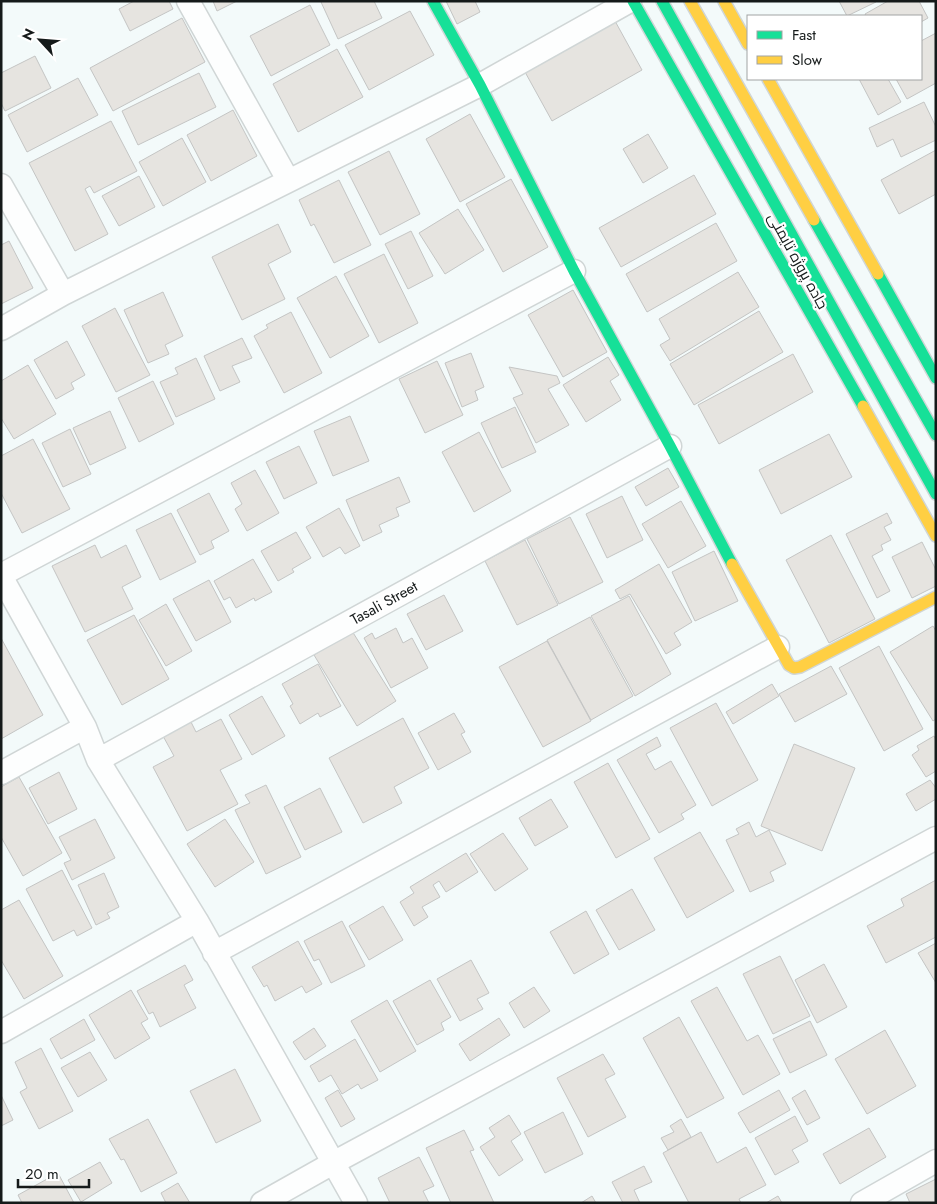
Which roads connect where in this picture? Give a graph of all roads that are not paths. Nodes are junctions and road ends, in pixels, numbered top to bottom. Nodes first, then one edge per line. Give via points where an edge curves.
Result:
1 (188, 1) edge
2 (433, 1) edge
3 (632, 1) edge
4 (662, 1) edge
5 (690, 1) edge
6 (724, 1) edge
7 (747, 42) edge
8 (769, 80) edge
9 (480, 85) junction
10 (288, 180) junction
11 (1, 185) edge
12 (574, 271) junction
13 (64, 294) junction
14 (1, 329) edge
15 (936, 378) edge
16 (936, 435) edge
17 (670, 446) junction
18 (936, 494) edge
19 (936, 536) edge
20 (1, 576) edge
21 (936, 597) edge
22 (778, 647) junction
23 (85, 727) junction
24 (98, 760) junction
25 (1, 773) edge
26 (936, 838) edge
27 (197, 921) junction
28 (214, 953) junction
29 (1, 1032) edge
30 (936, 1161) edge
31 (333, 1163) junction
32 (262, 1203) edge
33 (356, 1203) edge
34 (862, 1203) edge

1 - 10 street
2 - 9 street
3 - 9 street
3 - 19 street, جاده پروژه تایمنی
4 - 18 street, جاده پروژه تایمنی
5 - 16 street
6 - 7 street
8 - 15 street
9 - 10 street
9 - 12 street
10 - 13 street
11 - 13 street
12 - 17 street
12 - 20 street
13 - 14 street
17 - 22 street
17 - 24 street, Tasali Street
20 - 23 street
21 - 22 street via 800,667 789,665
22 - 28 street
23 - 24 street
23 - 25 street
24 - 27 street
26 - 31 street
27 - 28 street
27 - 29 street
28 - 31 street
30 - 34 street
31 - 32 street
31 - 33 street

